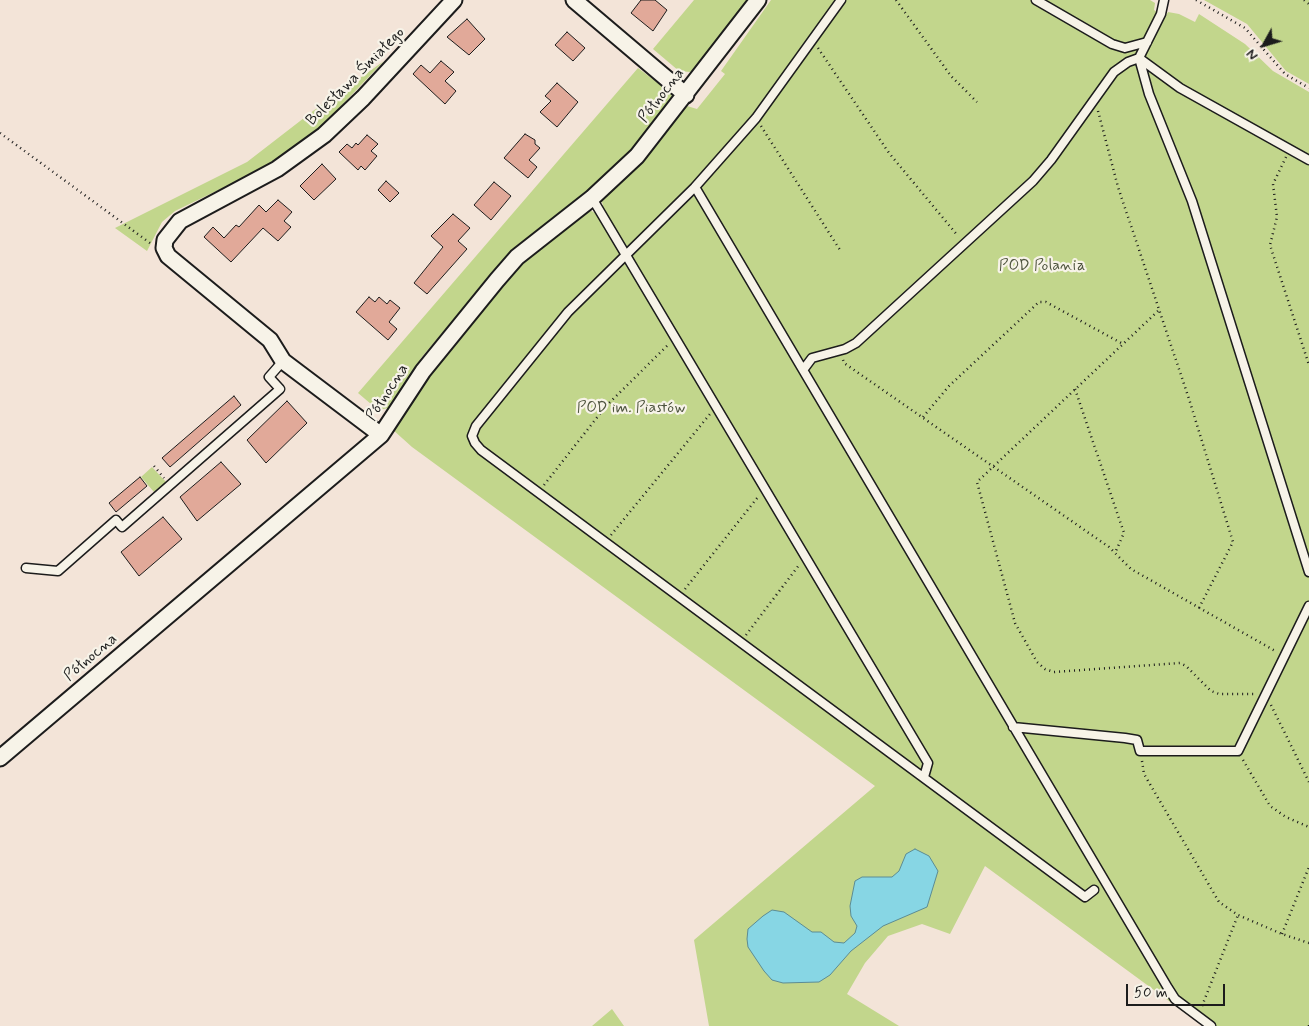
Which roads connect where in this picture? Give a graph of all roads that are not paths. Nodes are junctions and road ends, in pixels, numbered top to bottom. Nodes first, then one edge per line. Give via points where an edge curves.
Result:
1 (454, 0) edge
2 (574, 0) edge
3 (758, 0) edge
4 (841, 0) edge
5 (1036, 0) edge
6 (1164, 0) edge
7 (1147, 42) junction
8 (1139, 58) junction
9 (686, 95) junction
10 (1309, 160) edge
11 (696, 187) junction
12 (592, 198) junction
13 (625, 253) junction
14 (283, 361) junction
15 (802, 370) junction
16 (381, 435) junction
17 (26, 568) dead end
18 (1309, 572) edge
19 (1309, 606) edge
20 (1013, 727) junction
21 (0, 758) edge
22 (924, 777) junction
23 (1094, 890) dead end
24 (1211, 1026) edge

1 - 14 street, Bolesława Śmiałego via 324,135 277,169 180,221 167,236 164,248 168,256 270,340
2 - 9 street
3 - 9 street, Północna
4 - 11 lane via 756,118
5 - 7 lane via 1112,44 1125,48
6 - 7 lane
7 - 8 lane
8 - 10 lane via 1180,88
8 - 15 lane via 1114,72 1033,181 856,343 812,358
8 - 18 lane via 1192,201
9 - 12 street, Północna via 637,156
11 - 13 lane
11 - 15 lane
12 - 13 lane
12 - 16 street, Północna via 517,257 423,371
13 - 22 lane via 928,763
13 - 22 lane via 568,312 476,426 472,436 481,450
14 - 16 street
14 - 17 lane via 269,377 280,389 122,527 116,520 58,571
15 - 20 lane
16 - 21 street, Północna
19 - 20 lane via 1238,751 1140,751 1138,740
20 - 24 lane via 1175,999
22 - 23 lane via 1086,897

